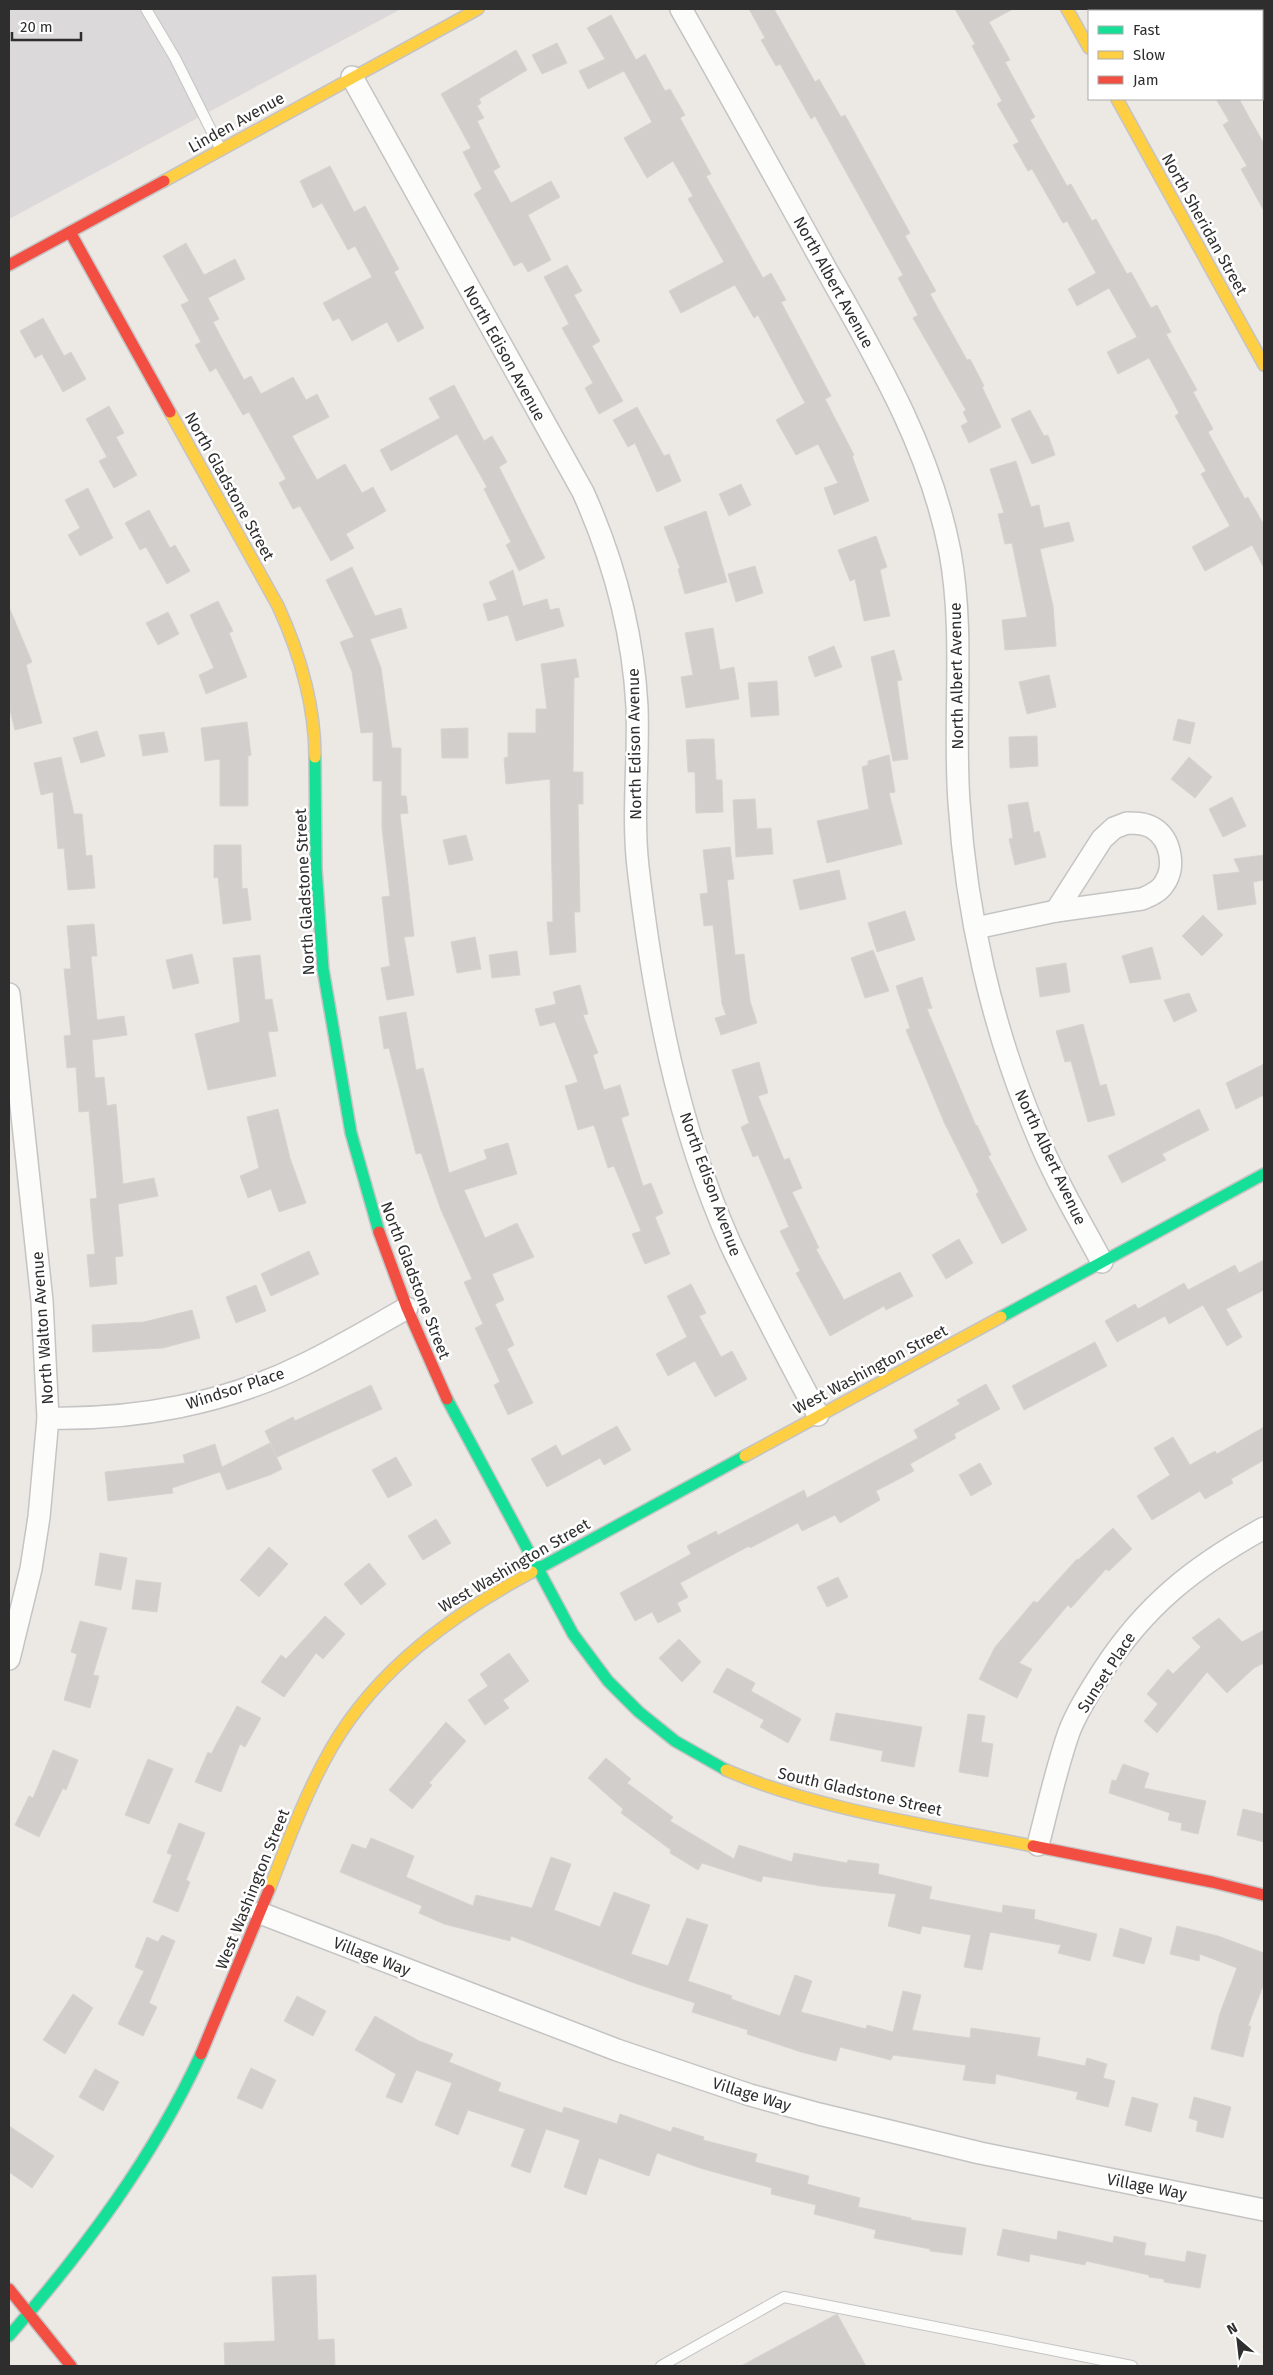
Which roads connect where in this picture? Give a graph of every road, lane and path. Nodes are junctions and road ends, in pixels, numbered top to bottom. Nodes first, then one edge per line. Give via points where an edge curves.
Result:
1 (146, 9) edge
2 (478, 9) edge
3 (681, 9) edge
4 (1067, 9) edge
5 (1088, 46) edge
6 (352, 77) junction
7 (1118, 100) edge
8 (221, 149) junction
9 (70, 232) junction
10 (9, 264) edge
11 (1264, 365) edge
12 (1056, 911) junction
13 (976, 928) junction
14 (9, 994) edge
15 (1264, 1174) edge
16 (1102, 1262) junction
17 (407, 1308) junction
18 (818, 1415) junction
19 (48, 1418) junction
20 (1264, 1528) edge
21 (538, 1567) junction
22 (9, 1658) edge
23 (1038, 1845) junction
24 (1264, 1895) edge
25 (260, 1913) junction
26 (1264, 2210) edge
27 (9, 2289) edge
28 (30, 2313) junction
29 (9, 2336) edge
30 (71, 2366) edge
31 (661, 2366) edge
32 (1132, 2366) edge

1 - 8 lane
2 - 6 street, Linden Avenue
3 - 13 street, North Albert Avenue via 869,343 900,402 922,454 950,552 958,620 959,802
4 - 5 street
6 - 8 street, Linden Avenue
6 - 18 street, North Edison Avenue via 583,492 600,530 626,617 632,658 637,707 635,820 638,864 663,1034 693,1143 730,1242
7 - 11 street, North Sheridan Street
8 - 9 street, Linden Avenue
9 - 10 street, Linden Avenue
9 - 17 street, North Gladstone Street via 278,606 302,667 315,730 316,868 323,969 340,1077 350,1133 374,1219
12 - 12 street via 1102,839 1114,828 1127,823 1141,824 1154,828 1164,838 1171,857 1170,871 1155,893 1142,899
12 - 13 street
13 - 16 street, North Albert Avenue via 996,1019 1016,1083 1052,1167
14 - 19 street, North Walton Avenue via 42,1301
15 - 16 street, West Washington Street
16 - 18 street, West Washington Street
17 - 19 street, Windsor Place via 302,1366 199,1403 146,1413
17 - 21 street, North Gladstone Street via 460,1426
18 - 21 street, West Washington Street
19 - 22 street, North Walton Avenue via 31,1569
20 - 23 street, Sunset Place via 1177,1584 1143,1616 1116,1650 1070,1730
21 - 23 street, South Gladstone Street via 574,1634 608,1681 675,1742 718,1766 761,1785 817,1800
21 - 25 street, West Washington Street via 436,1629 397,1664 357,1709 330,1750 306,1796
23 - 24 street, South Gladstone Street
25 - 26 street, Village Way via 618,2050 750,2094 980,2153
25 - 28 street, West Washington Street via 195,2067 173,2110 115,2205
27 - 28 street
28 - 29 street, West Washington Street
28 - 30 street
31 - 32 lane via 784,2297

